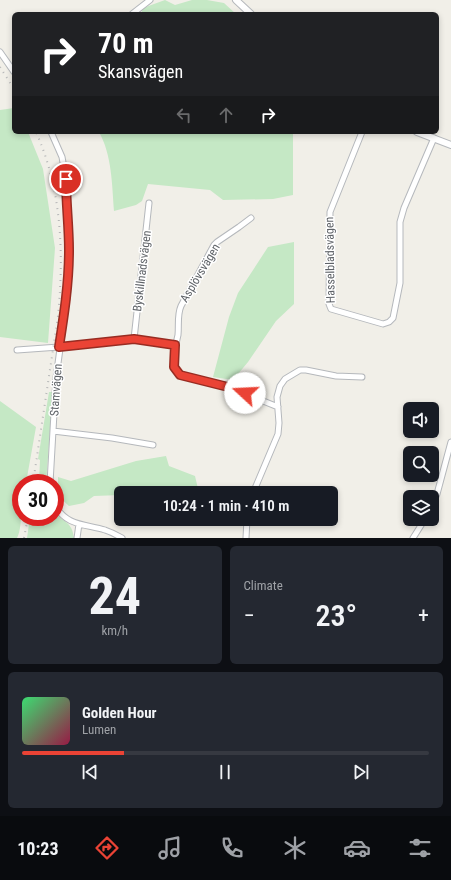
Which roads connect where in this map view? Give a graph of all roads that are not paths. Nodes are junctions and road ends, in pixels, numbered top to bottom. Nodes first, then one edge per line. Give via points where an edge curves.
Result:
1 (150, 0) edge
2 (236, 0) edge
3 (135, 12) edge
4 (249, 12) edge
5 (0, 52) edge
6 (12, 69) edge
7 (52, 134) edge
8 (361, 134) edge
9 (423, 134) edge
10 (434, 138) junction
11 (451, 145) edge
12 (149, 203) dead end
13 (251, 218) dead end
14 (134, 339) junction
15 (175, 345) junction
16 (59, 347) junction
17 (17, 350) dead end
18 (362, 377) dead end
19 (278, 407) junction
20 (53, 431) junction
21 (451, 442) edge
22 (153, 445) dead end
23 (51, 474) edge
24 (256, 486) edge
25 (438, 490) edge
26 (64, 516) edge
27 (79, 524) junction
28 (247, 526) edge
29 (421, 526) edge
30 (77, 538) edge
31 (122, 538) edge
32 (246, 538) edge
33 (413, 538) edge

1 - 3 street
2 - 4 street
5 - 6 street
7 - 16 street, Stamvägen via 64,168 70,248 68,290
8 - 10 street, Hasselbladsvägen via 330,212 329,304 331,309 383,324 393,318 400,283 400,222
9 - 10 street
10 - 11 street
12 - 14 street, Byskillnadsvägen
13 - 15 street, Asplövsvägen via 214,246 179,311 178,337
14 - 15 street
14 - 16 street
15 - 19 street, Asplövsvägen via 174,367 180,375 234,389
16 - 17 street
16 - 20 street, Stamvägen
18 - 19 street via 300,370 285,379 280,386
19 - 24 street via 278,434
20 - 22 street
20 - 23 street, Stamvägen
21 - 25 street
26 - 27 street
27 - 30 street
27 - 31 street via 104,530
28 - 32 street
29 - 33 street

